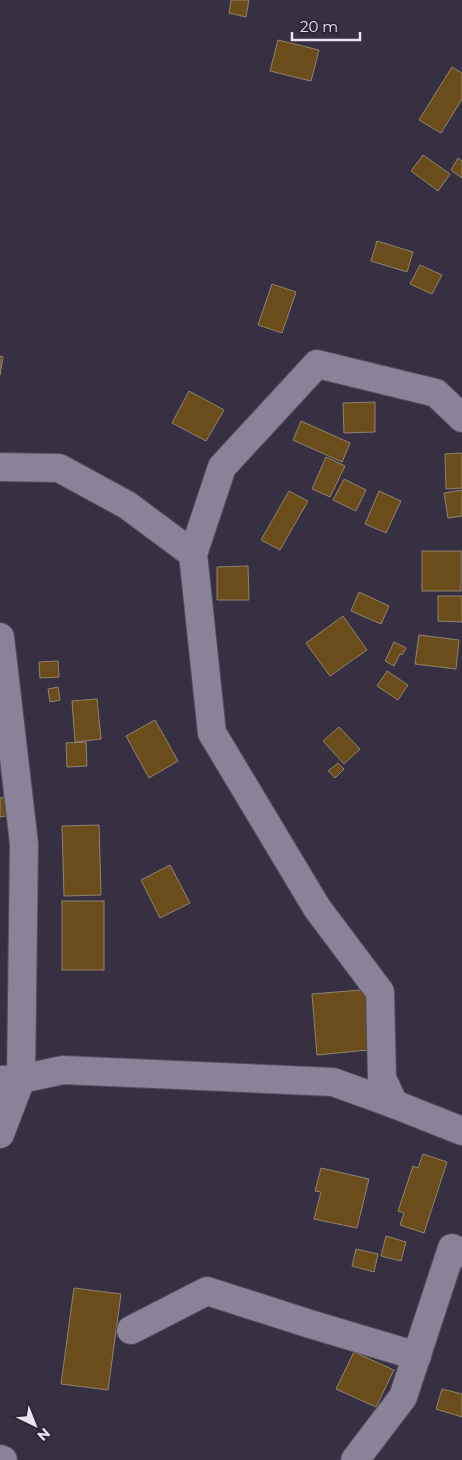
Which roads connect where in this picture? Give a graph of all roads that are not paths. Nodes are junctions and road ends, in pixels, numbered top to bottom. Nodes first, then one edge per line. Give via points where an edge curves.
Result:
1 (462, 418) edge
2 (0, 467) edge
3 (193, 554) junction
4 (0, 637) edge
5 (11, 1079) edge
6 (394, 1104) junction
7 (462, 1131) edge
8 (0, 1134) edge
9 (462, 1253) edge
10 (131, 1330) dead end
11 (417, 1356) junction
12 (355, 1460) edge

1 - 3 street via 436,393 318,364 222,467
2 - 3 street via 59,468 127,505
3 - 6 street via 212,733 317,908 380,992 382,1078
4 - 5 street via 24,844
5 - 6 street via 62,1070 333,1082
5 - 8 street
6 - 7 street
9 - 11 street via 452,1248
10 - 11 street via 207,1291
11 - 12 street via 403,1397

